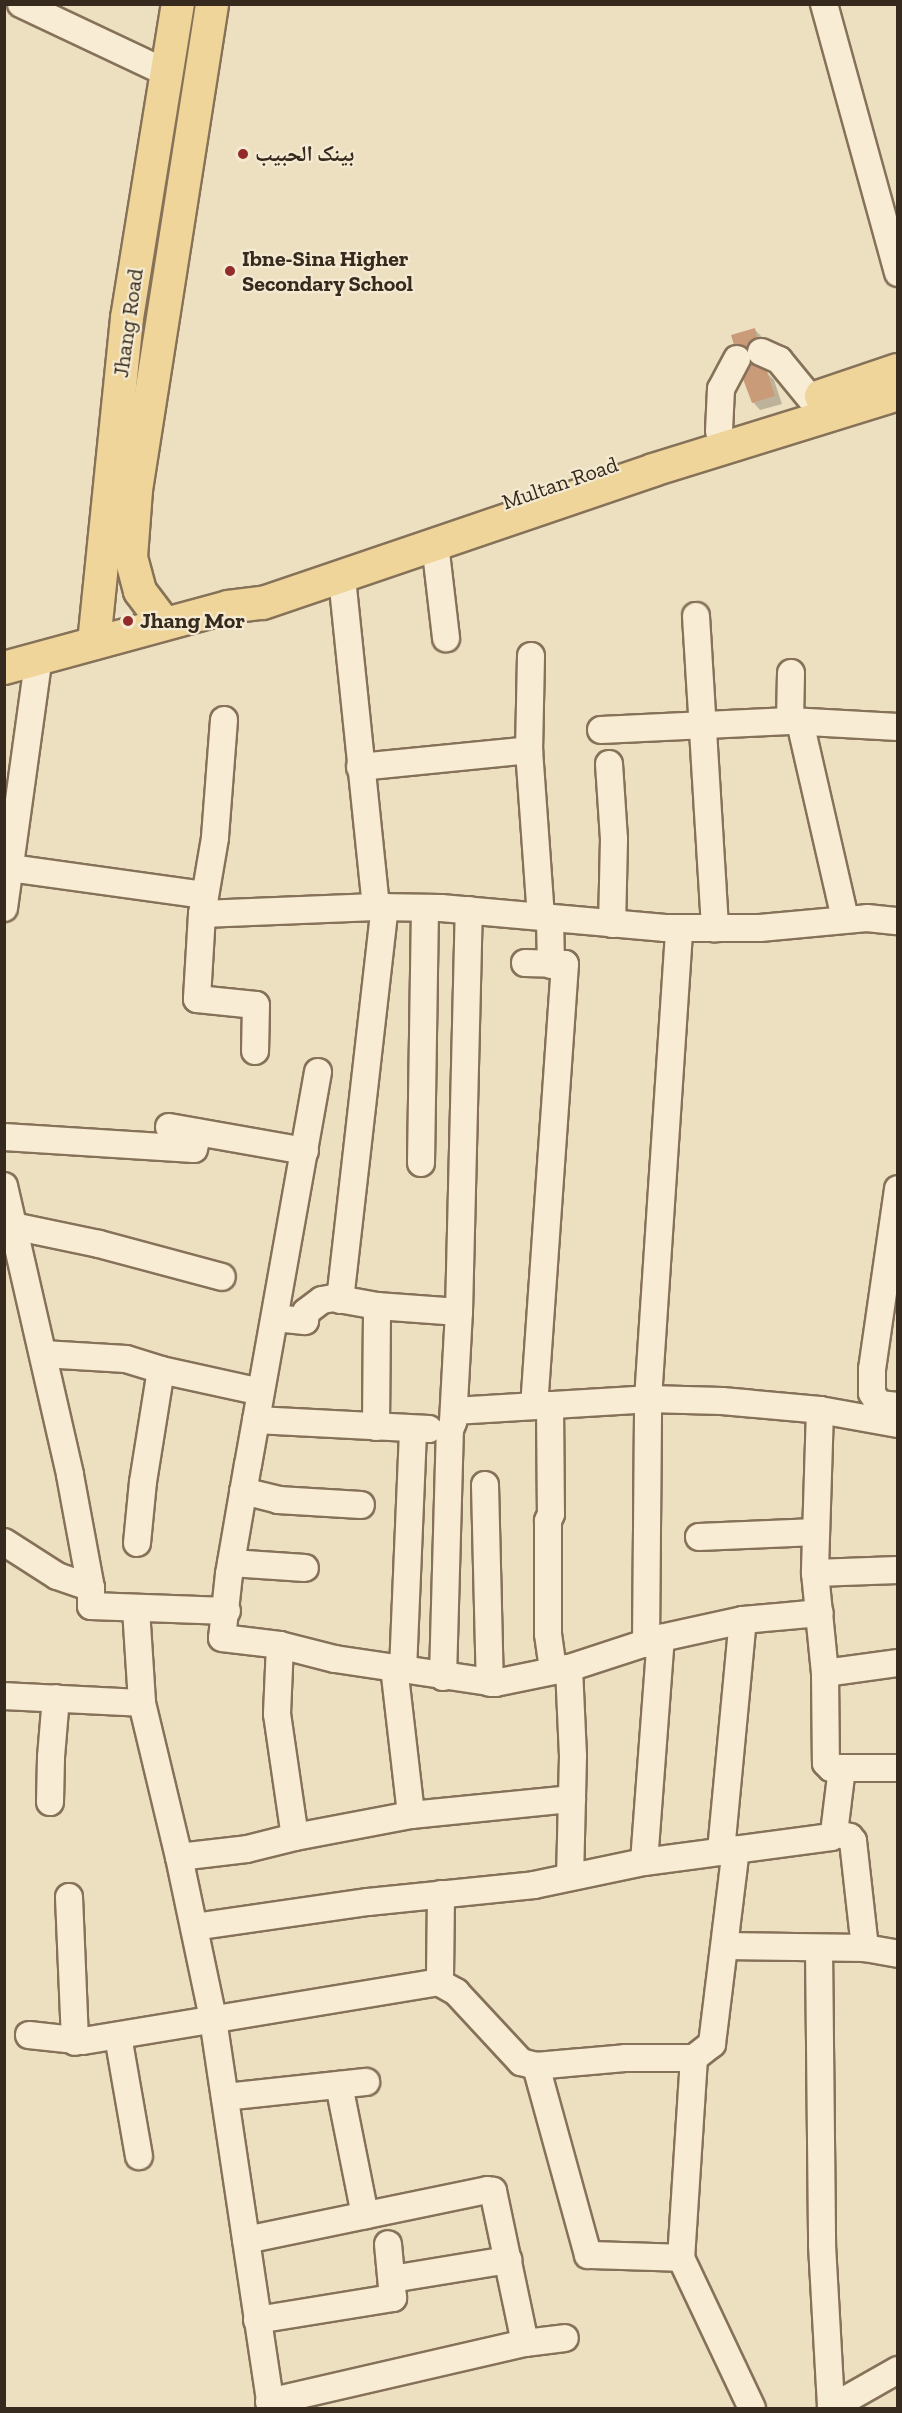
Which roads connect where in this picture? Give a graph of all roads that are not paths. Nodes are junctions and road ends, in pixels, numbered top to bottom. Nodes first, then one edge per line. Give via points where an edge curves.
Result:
1 (21, 4) edge
2 (178, 4) edge
3 (212, 4) edge
4 (824, 4) edge
5 (167, 73) junction
6 (897, 273) edge
7 (761, 352) dead end
8 (737, 359) dead end
9 (897, 370) edge
10 (897, 394) edge
11 (811, 399) junction
12 (719, 431) junction
13 (435, 544) junction
14 (342, 578) junction
15 (228, 607) junction
16 (696, 616) dead end
17 (164, 623) junction
18 (446, 638) dead end
19 (94, 643) junction
20 (531, 656) dead end
21 (39, 657) junction
22 (4, 668) edge
23 (791, 673) dead end
24 (224, 720) dead end
25 (795, 722) junction
26 (703, 725) junction
27 (897, 727) edge
28 (601, 730) dead end
29 (529, 750) junction
30 (609, 764) dead end
31 (360, 767) junction
32 (10, 868) junction
33 (204, 905) junction
34 (381, 907) junction
35 (4, 908) edge
36 (425, 908) junction
37 (469, 910) junction
38 (545, 917) junction
39 (845, 919) junction
40 (897, 921) edge
41 (612, 924) junction
42 (679, 928) junction
43 (716, 928) junction
44 (525, 963) dead end
45 (551, 965) junction
46 (255, 1051) dead end
47 (318, 1072) dead end
48 (169, 1127) dead end
49 (198, 1132) junction
50 (4, 1137) edge
51 (305, 1151) junction
52 (421, 1163) dead end
53 (4, 1186) edge
54 (897, 1190) edge
55 (11, 1234) edge
56 (222, 1277) dead end
57 (340, 1300) junction
58 (377, 1306) junction
59 (459, 1311) junction
60 (275, 1318) junction
61 (43, 1354) junction
62 (161, 1370) junction
63 (261, 1392) junction
64 (648, 1399) junction
65 (542, 1405) junction
66 (897, 1406) edge
67 (820, 1410) junction
68 (256, 1420) junction
69 (452, 1420) junction
70 (897, 1424) edge
71 (376, 1426) junction
72 (413, 1429) junction
73 (485, 1485) dead end
74 (243, 1491) junction
75 (361, 1505) dead end
76 (816, 1532) junction
77 (699, 1536) dead end
78 (4, 1542) edge
79 (137, 1543) dead end
80 (231, 1563) junction
81 (305, 1568) dead end
82 (897, 1570) edge
83 (815, 1573) junction
84 (91, 1588) junction
85 (136, 1609) junction
86 (227, 1611) junction
87 (820, 1612) junction
88 (743, 1620) junction
89 (654, 1641) junction
90 (280, 1645) junction
91 (897, 1663) edge
92 (399, 1669) junction
93 (561, 1669) junction
94 (825, 1673) junction
95 (442, 1677) junction
96 (490, 1683) junction
97 (4, 1696) edge
98 (56, 1698) junction
99 (142, 1703) junction
100 (843, 1768) junction
101 (897, 1768) edge
102 (572, 1799) junction
103 (50, 1802) dead end
104 (411, 1815) junction
105 (834, 1833) junction
106 (295, 1837) junction
107 (728, 1850) junction
108 (179, 1857) junction
109 (644, 1862) junction
110 (570, 1877) junction
111 (441, 1894) junction
112 (69, 1897) dead end
113 (194, 1927) junction
114 (725, 1946) junction
115 (819, 1948) junction
116 (865, 1948) junction
117 (897, 1954) edge
118 (438, 1982) junction
119 (213, 2019) junction
120 (29, 2035) dead end
121 (118, 2036) junction
122 (75, 2042) junction
123 (694, 2058) junction
124 (536, 2066) junction
125 (366, 2082) dead end
126 (339, 2085) junction
127 (225, 2097) junction
128 (139, 2156) dead end
129 (365, 2215) junction
130 (246, 2240) junction
131 (388, 2244) dead end
132 (681, 2258) junction
133 (508, 2260) junction
134 (392, 2279) junction
135 (257, 2320) junction
136 (565, 2338) dead end
137 (525, 2343) junction
138 (897, 2370) edge
139 (270, 2405) edge
140 (752, 2409) edge
141 (831, 2409) edge

1 - 5 street
2 - 5 main road, Jhang Road
3 - 17 main road, Jhang Road via 136,490 131,557 140,591
4 - 6 street
5 - 19 main road, Jhang Road via 127,318
7 - 11 street via 779,360
8 - 12 street via 722,388
9 - 11 main road, Multan Road
10 - 13 main road, Multan Road via 653,470
11 - 12 main road, Multan Road
12 - 15 main road, Multan Road via 260,586
13 - 14 main road, Multan Road
13 - 18 street
14 - 15 main road, Multan Road via 263,603
14 - 31 street
15 - 17 main road, Multan Road
16 - 26 street
17 - 19 main road, Multan Road
19 - 21 main road, Multan Road
20 - 29 street
21 - 22 main road, Multan Road
21 - 32 street
23 - 25 street
24 - 33 street via 215,838
25 - 26 street
25 - 27 street
25 - 39 street
26 - 28 street
26 - 43 street
29 - 31 street
29 - 38 street
30 - 41 street via 614,839
31 - 34 street
32 - 33 street
32 - 35 street
33 - 34 street
33 - 46 street via 197,999 256,1005
34 - 36 street
34 - 57 street
36 - 37 street
36 - 52 street
37 - 38 street
37 - 59 street
38 - 41 street
38 - 45 street
39 - 40 street
39 - 43 street via 760,928
41 - 42 street
42 - 43 street
42 - 64 street
44 - 45 street
45 - 65 street via 565,964
47 - 51 street
48 - 49 street
49 - 50 street via 194,1149
49 - 51 street
51 - 60 street
53 - 55 street
54 - 66 street via 872,1369 872,1393 879,1404
55 - 56 street via 99,1244
55 - 61 street
57 - 58 street
57 - 60 street via 322,1300 306,1311 305,1321
58 - 59 street
58 - 71 street
59 - 69 street
60 - 63 street
61 - 62 street via 126,1359
61 - 84 street
62 - 63 street
62 - 79 street
63 - 68 street
64 - 65 street
64 - 67 street
64 - 89 street
65 - 69 street
65 - 93 street via 551,1514 548,1634
67 - 70 street
67 - 76 street
68 - 71 street
68 - 74 street
69 - 72 street
69 - 95 street
71 - 72 street
72 - 92 street
73 - 96 street
74 - 75 street via 278,1500
74 - 80 street
76 - 77 street
76 - 83 street
78 - 84 street via 57,1576
80 - 81 street
80 - 86 street
82 - 83 street
83 - 87 street
84 - 85 street via 91,1606
85 - 86 street
85 - 99 street
86 - 90 street via 222,1638
87 - 88 street
87 - 94 street
88 - 89 street
88 - 107 street
89 - 93 street
89 - 109 street
90 - 92 street
90 - 106 street via 278,1714
91 - 94 street
92 - 95 street
92 - 104 street
93 - 96 street
93 - 102 street
94 - 100 street via 826,1763 831,1768
95 - 96 street
97 - 98 street
98 - 99 street
98 - 103 street
99 - 108 street
100 - 101 street
100 - 105 street
102 - 104 street
102 - 110 street
104 - 106 street
105 - 107 street via 824,1838
105 - 116 street via 853,1841
106 - 108 street via 247,1849
107 - 109 street
107 - 114 street
108 - 113 street
109 - 110 street
110 - 111 street via 534,1885
111 - 113 street
111 - 118 street
112 - 122 street
113 - 119 street
114 - 115 street
114 - 123 street via 712,2044
115 - 116 street
115 - 141 street via 822,2246
116 - 117 street
118 - 119 street
118 - 124 street via 456,1992 521,2062
119 - 121 street
119 - 127 street
120 - 122 street
121 - 122 street
121 - 128 street
123 - 124 street via 625,2058
123 - 132 street
124 - 132 street via 588,2255
125 - 126 street
126 - 127 street
126 - 129 street
127 - 130 street
129 - 130 street
129 - 133 street via 493,2191
130 - 135 street
131 - 134 street
132 - 140 street
133 - 134 street
133 - 137 street
134 - 135 street via 391,2299
135 - 139 street
136 - 137 street
137 - 139 street
138 - 141 street

